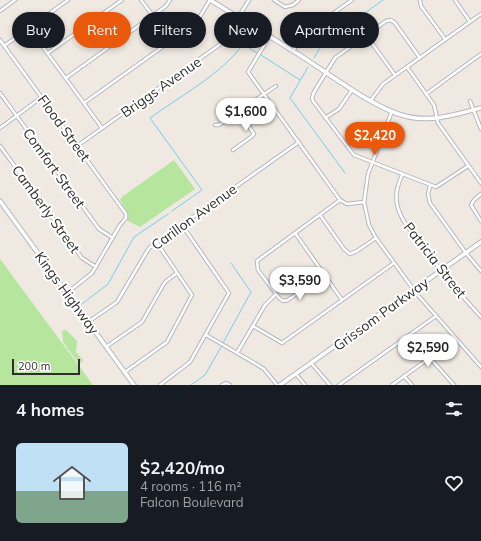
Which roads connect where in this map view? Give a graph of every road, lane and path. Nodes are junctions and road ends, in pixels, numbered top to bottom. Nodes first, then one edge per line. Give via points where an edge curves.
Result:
1 (15, 0) edge
2 (68, 0) edge
3 (122, 0) edge
4 (141, 0) edge
5 (170, 0) edge
6 (210, 0) edge
7 (249, 0) edge
8 (274, 0) edge
9 (299, 0) edge
10 (352, 0) edge
11 (420, 0) edge
12 (455, 0) edge
13 (0, 11) edge
14 (51, 12) edge
15 (150, 12) edge
16 (158, 12) edge
17 (229, 12) edge
18 (242, 12) edge
19 (481, 14) edge
20 (470, 22) junction
21 (139, 26) edge
22 (379, 26) edge
23 (272, 39) edge
24 (445, 39) junction
25 (0, 40) edge
26 (12, 40) edge
27 (4, 46) junction
28 (45, 48) edge
29 (215, 48) edge
30 (262, 48) edge
31 (348, 48) edge
32 (375, 48) edge
33 (293, 51) junction
34 (48, 52) junction
35 (481, 54) edge
36 (420, 58) junction
37 (407, 68) junction
38 (326, 72) junction
39 (395, 75) junction
40 (66, 78) junction
41 (276, 86) dead end
42 (353, 89) junction
43 (0, 93) edge
44 (264, 94) junction
45 (426, 94) junction
46 (42, 97) junction
47 (371, 100) junction
48 (470, 101) dead end
49 (84, 103) junction
50 (481, 108) edge
51 (473, 110) junction
52 (239, 111) junction
53 (392, 111) junction
54 (17, 116) junction
55 (326, 118) junction
56 (437, 118) junction
57 (215, 125) dead end
58 (0, 128) edge
59 (102, 128) junction
60 (481, 129) edge
61 (299, 142) junction
62 (0, 146) edge
63 (77, 146) junction
64 (233, 150) dead end
65 (372, 162) junction
66 (468, 166) junction
67 (402, 174) junction
68 (481, 183) edge
69 (430, 186) junction
70 (481, 194) edge
71 (340, 200) junction
72 (0, 201) edge
73 (364, 202) junction
74 (320, 215) junction
75 (481, 221) edge
76 (182, 225) junction
77 (295, 233) junction
78 (113, 238) junction
79 (376, 238) junction
80 (481, 242) edge
81 (157, 243) junction
82 (466, 253) junction
83 (394, 263) junction
84 (96, 267) junction
85 (440, 271) junction
86 (481, 271) edge
87 (177, 272) junction
88 (324, 274) junction
89 (413, 290) junction
90 (67, 293) junction
91 (276, 294) junction
92 (342, 300) junction
93 (436, 316) junction
94 (481, 318) edge
95 (88, 322) junction
96 (253, 326) junction
97 (206, 336) junction
98 (456, 339) junction
99 (106, 346) junction
100 (237, 353) junction
101 (430, 358) junction
102 (311, 363) junction
103 (481, 367) edge
104 (125, 372) junction
105 (296, 374) junction
106 (404, 376) junction
107 (134, 385) edge
108 (160, 385) edge
109 (222, 385) edge
110 (230, 385) edge
111 (277, 385) edge
112 (280, 385) edge
113 (305, 385) edge
114 (330, 385) edge
115 (339, 385) edge
116 (392, 385) edge
117 (412, 385) edge
118 (454, 385) edge

1 - 13 street
2 - 14 street
3 - 34 street
4 - 15 street
5 - 16 street
6 - 17 street
6 - 49 street via 196,23
7 - 18 street, Briggs Avenue
8 - 9 street via 285,7
10 - 33 street via 303,35
11 - 24 street via 421,6
12 - 20 street
19 - 20 street
20 - 24 street
21 - 40 street
22 - 36 street via 391,20 395,23
23 - 33 street
24 - 36 street
25 - 27 street, Flood Street
26 - 27 street
27 - 46 street, Flood Street
28 - 34 street
29 - 59 street, Briggs Avenue
30 - 44 street via 248,72
31 - 38 street via 335,58
32 - 39 street
33 - 38 street
34 - 40 street
35 - 45 street
36 - 37 street
37 - 39 street
37 - 45 street
38 - 42 street
38 - 55 street via 312,98
39 - 47 street via 379,88
40 - 49 street
41 - 44 street
42 - 47 street
42 - 55 street via 339,109
43 - 54 street, Comfort Street
44 - 52 street
44 - 61 street
45 - 56 street via 434,106
46 - 54 street
46 - 63 street, Flood Street
47 - 53 street
48 - 51 street
49 - 59 street
50 - 51 street
51 - 56 street
51 - 60 street
52 - 57 street via 219,125
52 - 64 street via 254,134
53 - 56 street via 409,117
53 - 65 street
54 - 58 street
54 - 78 street, Comfort Street via 98,229
55 - 65 street via 354,155
56 - 66 street
59 - 63 street, Briggs Avenue
61 - 71 street
61 - 76 street, Carillon Avenue
62 - 84 street, Camberly Street via 82,258
63 - 78 street, Flood Street via 126,214
65 - 67 street
65 - 73 street via 364,190
66 - 68 street
66 - 69 street via 441,185
67 - 69 street
67 - 85 street, Patricia Street via 396,197 400,214
69 - 82 street via 430,202
70 - 75 street via 471,205
71 - 73 street via 346,204
71 - 74 street
72 - 90 street, Kings Highway
73 - 79 street via 369,225
74 - 77 street
74 - 79 street via 344,250 350,254
76 - 81 street, Carillon Avenue
76 - 97 street via 229,293
77 - 88 street
77 - 91 street via 257,261 258,270
78 - 84 street
79 - 83 street
80 - 82 street, Grissom Parkway
81 - 87 street
81 - 95 street, Carillon Avenue via 146,252 116,302
82 - 85 street, Grissom Parkway
82 - 86 street
83 - 89 street
83 - 92 street
84 - 90 street via 90,276
85 - 89 street, Grissom Parkway
85 - 94 street, Patricia Street
87 - 99 street via 165,282 142,322
87 - 104 street via 190,289 191,299 167,342
88 - 91 street via 288,300 283,301
88 - 92 street
89 - 93 street
89 - 102 street, Grissom Parkway
90 - 95 street, Kings Highway
91 - 96 street via 269,299
92 - 96 street via 282,343
93 - 98 street
93 - 115 street
95 - 99 street, Kings Highway
96 - 100 street
97 - 100 street
97 - 108 street via 190,362
98 - 101 street
98 - 103 street
99 - 104 street, Kings Highway
100 - 111 street via 264,369
101 - 106 street
101 - 118 street
102 - 105 street, Grissom Parkway
102 - 114 street
104 - 107 street, Kings Highway
105 - 112 street, Grissom Parkway
105 - 113 street
106 - 116 street
106 - 117 street
109 - 110 street

